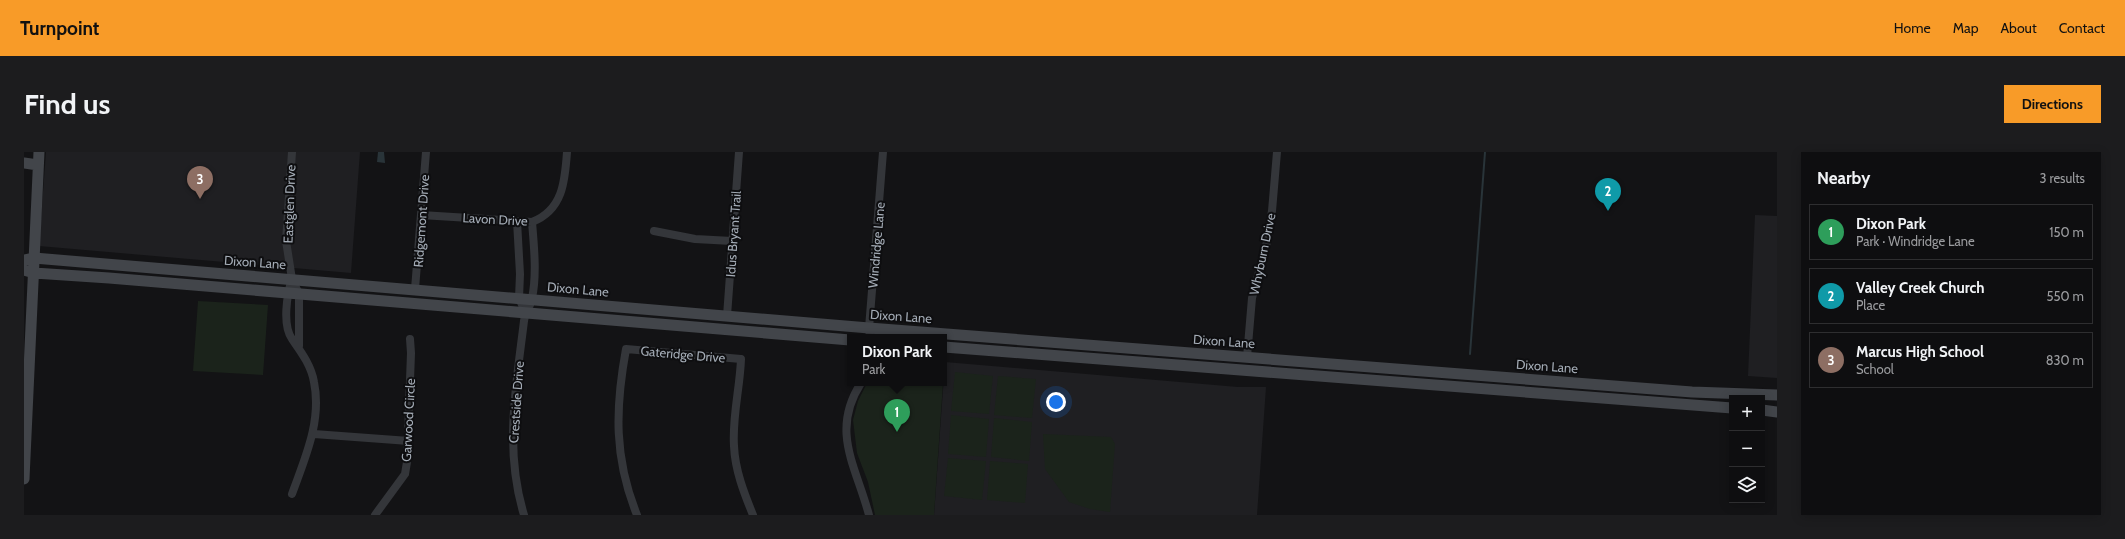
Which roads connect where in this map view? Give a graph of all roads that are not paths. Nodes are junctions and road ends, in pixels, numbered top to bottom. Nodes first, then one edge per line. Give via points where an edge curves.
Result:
1 (38, 152) edge
2 (292, 152) edge
3 (426, 152) edge
4 (568, 152) edge
5 (739, 152) edge
6 (883, 152) edge
7 (1277, 152) edge
8 (24, 163) edge
9 (38, 165) junction
10 (421, 215) junction
11 (517, 221) junction
12 (532, 222) junction
13 (654, 231) dead end
14 (732, 241) junction
15 (29, 259) edge
16 (110, 265) junction
17 (29, 272) edge
18 (238, 275) junction
19 (109, 278) junction
20 (292, 279) junction
21 (238, 289) junction
22 (415, 289) junction
23 (288, 293) junction
24 (299, 294) junction
25 (519, 298) junction
26 (532, 299) junction
27 (525, 312) junction
28 (727, 316) junction
29 (870, 332) edge
30 (900, 334) edge
31 (947, 337) edge
32 (410, 339) dead end
33 (847, 340) edge
34 (299, 346) junction
35 (947, 347) edge
36 (1247, 357) junction
37 (1383, 368) junction
38 (1382, 380) junction
39 (859, 386) edge
40 (1626, 386) junction
41 (1777, 395) edge
42 (1627, 400) junction
43 (1729, 408) edge
44 (1765, 410) edge
45 (1777, 412) edge
46 (314, 434) junction
47 (409, 441) junction
48 (24, 479) edge
49 (292, 494) dead end
50 (375, 515) edge
51 (524, 515) edge
52 (637, 515) edge
53 (753, 515) edge
54 (869, 515) edge

1 - 9 main road
2 - 20 street, Eastglen Drive via 286,241
3 - 10 street, Ridgemont Drive
4 - 12 street, Lavon Drive via 564,185 557,204 544,216
5 - 14 street, Idus Bryant Trail
6 - 29 street, Windridge Lane
7 - 36 street, Whyburn Drive via 1267,242 1252,298
8 - 9 main road
9 - 15 main road
10 - 11 street, Lavon Drive
10 - 22 street, Ridgemont Drive
11 - 12 street, Lavon Drive
11 - 25 street
12 - 26 street
13 - 14 street via 696,239
14 - 28 street, Idus Bryant Trail
15 - 16 main road, Dixon Lane
15 - 17 main road
16 - 18 main road, Dixon Lane
16 - 19 main road
17 - 19 main road
17 - 48 main road
18 - 20 main road, Dixon Lane
18 - 21 main road
19 - 21 main road
20 - 22 main road, Dixon Lane
20 - 23 street, Eastglen Drive
20 - 24 street, Eastglen Drive
21 - 23 main road
22 - 25 main road, Dixon Lane
23 - 24 main road
23 - 34 street, Eastglen Drive via 286,319 291,338
24 - 27 main road
24 - 34 street, Eastglen Drive
25 - 26 main road, Dixon Lane
25 - 27 street
26 - 27 street
26 - 28 main road, Dixon Lane
27 - 33 main road
27 - 51 street, Crestside Drive via 512,428 514,466
28 - 29 main road, Dixon Lane
29 - 30 main road, Dixon Lane
31 - 36 main road, Dixon Lane
32 - 47 street, Garwood Circle
34 - 46 street, Eastglen Drive via 314,381
35 - 38 main road
36 - 37 main road, Dixon Lane
37 - 38 main road
37 - 40 main road, Dixon Lane
38 - 42 main road
39 - 54 street via 851,400 845,428
40 - 41 main road, Dixon Lane
40 - 42 main road
42 - 43 main road
44 - 45 main road
46 - 47 street
46 - 49 street, Eastglen Drive
47 - 50 street, Garwood Circle via 404,474
52 - 53 street, Gateridge Drive via 622,469 617,427 626,350 740,360 734,446 742,485

